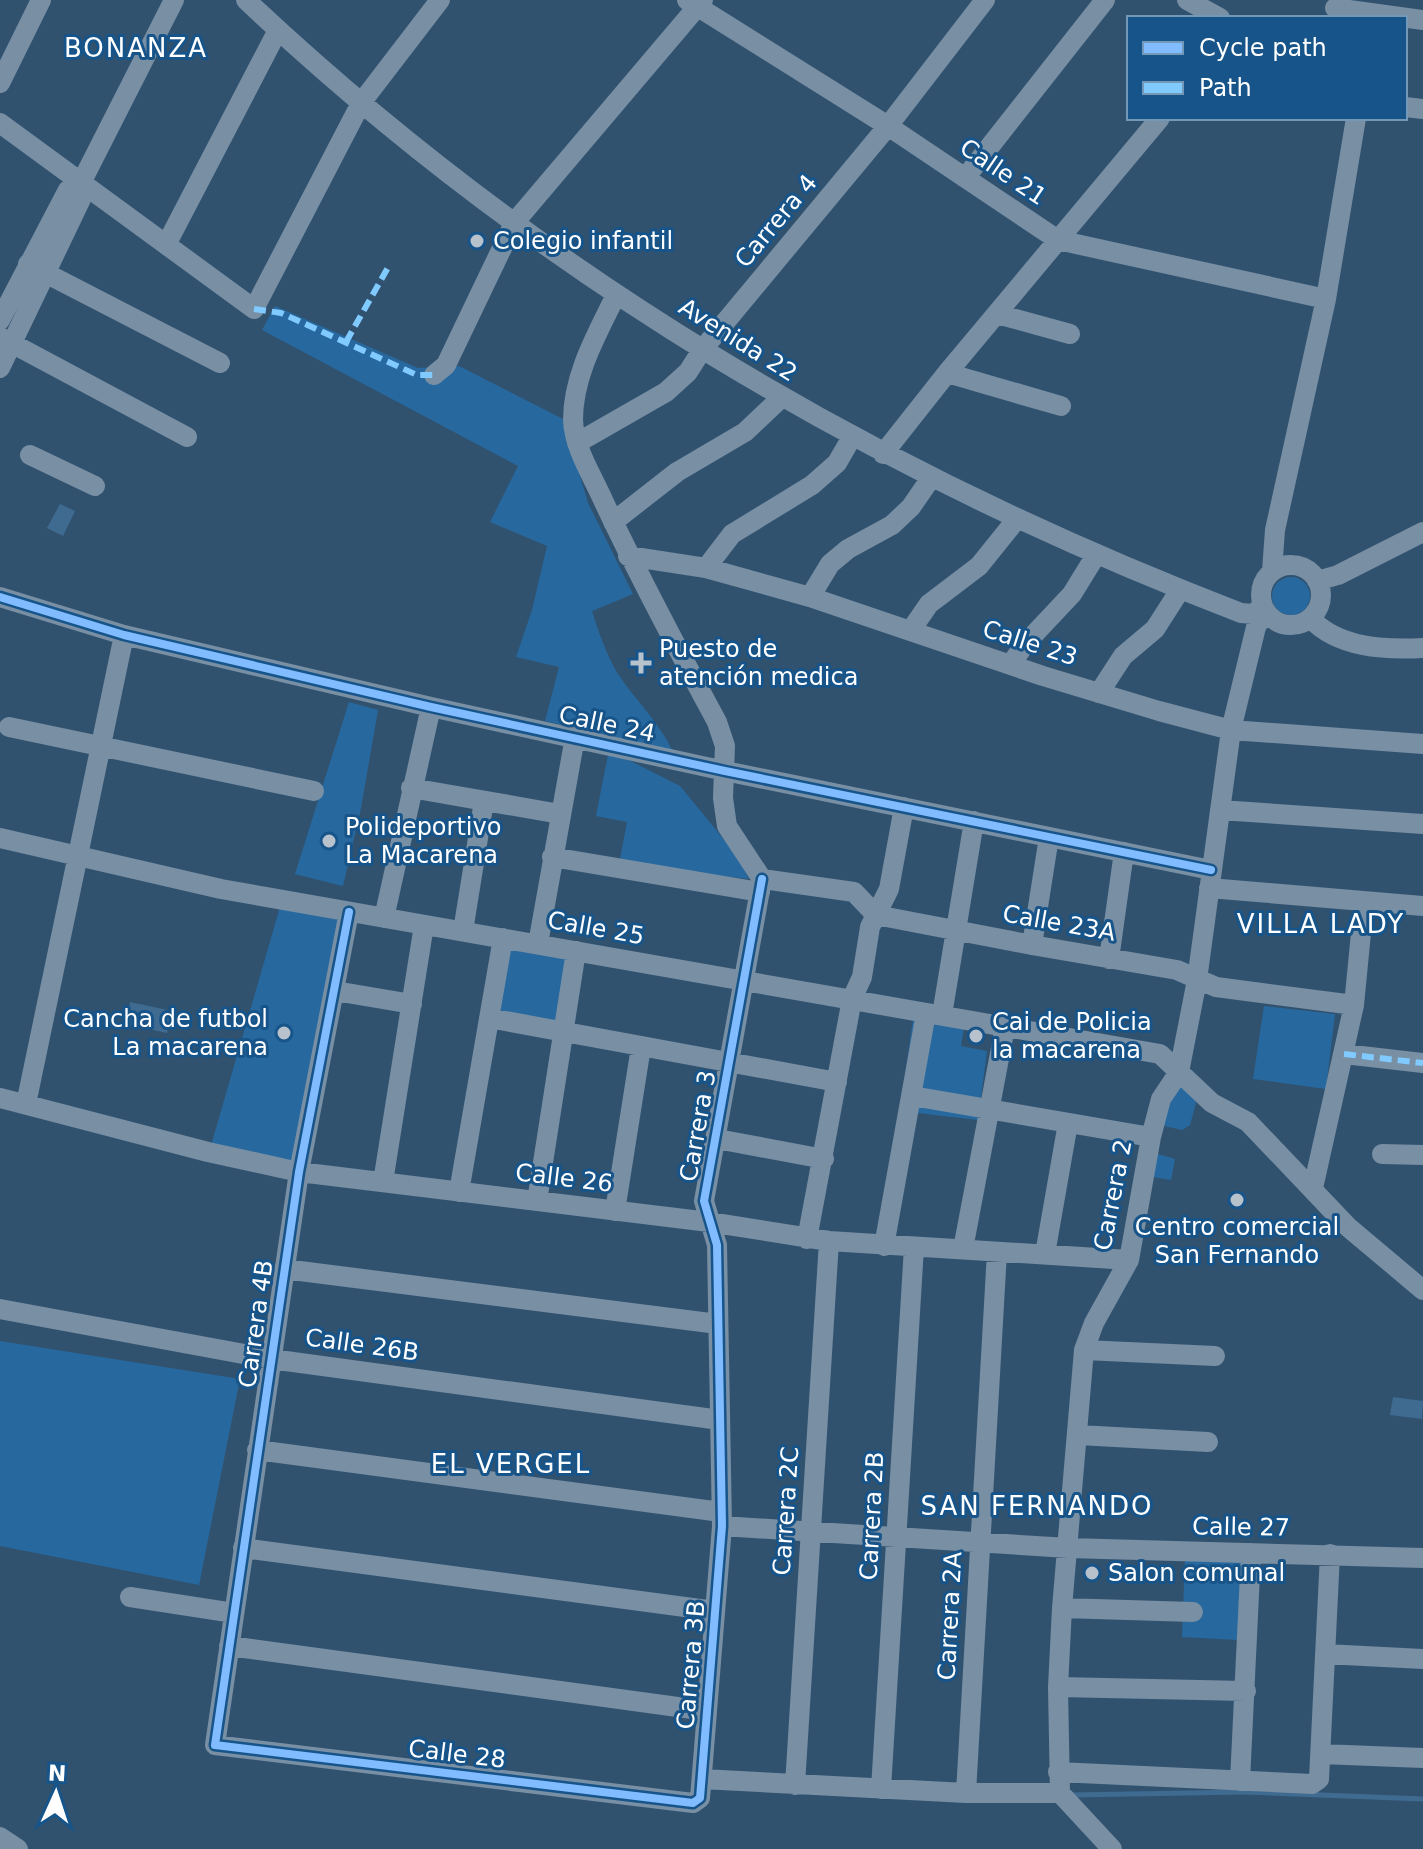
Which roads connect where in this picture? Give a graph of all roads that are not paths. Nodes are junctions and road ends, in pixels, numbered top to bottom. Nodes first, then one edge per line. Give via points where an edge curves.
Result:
1 (41, 0) edge
2 (174, 0) edge
3 (246, 0) edge
4 (440, 0) edge
5 (985, 0) edge
6 (1105, 0) edge
7 (1187, 0) edge
8 (695, 3) edge
9 (1336, 9) edge
10 (1216, 16) edge
11 (1391, 16) edge
12 (278, 30) junction
13 (0, 83) edge
14 (361, 103) junction
15 (1158, 120) edge
16 (1356, 120) edge
17 (0, 123) edge
18 (888, 126) junction
19 (965, 178) junction
20 (81, 183) junction
21 (514, 223) junction
22 (1058, 240) junction
23 (166, 245) junction
24 (36, 268) junction
25 (616, 295) junction
26 (1326, 299) junction
27 (997, 314) junction
28 (0, 320) edge
29 (1070, 334) dead end
30 (5, 340) edge
31 (702, 350) junction
32 (220, 363) dead end
33 (0, 368) edge
34 (947, 373) junction
35 (434, 375) dead end
36 (781, 398) junction
37 (1061, 406) dead end
38 (187, 437) dead end
39 (852, 437) junction
40 (577, 443) junction
41 (883, 454) junction
42 (30, 455) dead end
43 (931, 478) junction
44 (95, 486) dead end
45 (1016, 520) junction
46 (613, 522) junction
47 (1423, 532) edge
48 (1096, 555) junction
49 (628, 556) junction
50 (706, 568) junction
51 (1272, 571) junction
52 (1317, 581) junction
53 (1180, 590) junction
54 (0, 597) edge
55 (810, 597) junction
56 (1264, 609) junction
57 (1310, 618) junction
58 (911, 630) junction
59 (124, 635) junction
60 (1423, 648) edge
61 (1011, 664) junction
62 (1099, 693) junction
63 (431, 707) junction
64 (9, 727) dead end
65 (1231, 730) junction
66 (575, 737) junction
67 (1423, 744) edge
68 (101, 746) junction
69 (725, 771) junction
70 (411, 788) junction
71 (314, 791) dead end
72 (484, 801) junction
73 (904, 807) junction
74 (1220, 810) junction
75 (560, 814) junction
76 (974, 821) junction
77 (1423, 824) edge
78 (1049, 837) junction
79 (0, 838) edge
80 (1124, 852) junction
81 (78, 857) junction
82 (552, 857) junction
83 (1210, 879) junction
84 (761, 885) junction
85 (1364, 902) junction
86 (1423, 906) edge
87 (349, 912) junction
88 (876, 915) junction
89 (384, 918) junction
90 (424, 925) junction
91 (463, 931) junction
92 (956, 931) junction
93 (503, 938) junction
94 (538, 944) junction
95 (1032, 945) junction
96 (576, 951) junction
97 (1109, 959) junction
98 (744, 979) junction
99 (1197, 980) junction
100 (335, 991) junction
101 (852, 999) junction
102 (412, 1004) junction
103 (1354, 1005) junction
104 (934, 1014) junction
105 (489, 1018) junction
106 (1005, 1027) junction
107 (563, 1032) junction
108 (641, 1047) junction
109 (1344, 1054) junction
110 (730, 1063) junction
111 (1423, 1063) edge
112 (1179, 1072) junction
113 (837, 1082) junction
114 (912, 1096) junction
115 (0, 1098) edge
116 (26, 1104) junction
117 (989, 1109) junction
118 (1068, 1123) junction
119 (1151, 1137) junction
120 (717, 1139) junction
121 (1382, 1154) dead end
122 (1423, 1155) edge
123 (824, 1159) junction
124 (299, 1172) junction
125 (383, 1182) junction
126 (1313, 1188) junction
127 (459, 1192) junction
128 (537, 1201) junction
129 (615, 1211) junction
130 (709, 1222) junction
131 (807, 1239) junction
132 (829, 1241) junction
133 (884, 1246) junction
134 (914, 1247) junction
135 (963, 1249) junction
136 (997, 1252) junction
137 (1045, 1254) junction
138 (1129, 1260) junction
139 (284, 1269) junction
140 (1423, 1290) edge
141 (0, 1309) edge
142 (718, 1324) junction
143 (1084, 1350) junction
144 (1215, 1356) dead end
145 (271, 1359) junction
146 (720, 1420) junction
147 (1078, 1435) junction
148 (1208, 1442) dead end
149 (257, 1450) junction
150 (722, 1519) junction
151 (811, 1533) junction
152 (897, 1538) junction
153 (981, 1542) junction
154 (243, 1548) junction
155 (1068, 1548) junction
156 (1251, 1553) junction
157 (1330, 1554) junction
158 (1423, 1558) edge
159 (130, 1597) dead end
160 (1062, 1608) junction
161 (715, 1611) junction
162 (1193, 1612) dead end
163 (234, 1613) junction
164 (229, 1646) junction
165 (1325, 1654) junction
166 (1423, 1659) edge
167 (1058, 1687) junction
168 (1246, 1691) junction
169 (707, 1711) junction
170 (215, 1745) joint
171 (1321, 1754) junction
172 (1423, 1758) edge
173 (1058, 1772) junction
174 (702, 1779) junction
175 (1240, 1781) junction
176 (795, 1785) junction
177 (881, 1789) junction
178 (966, 1793) junction
179 (1060, 1793) junction
180 (693, 1803) joint
181 (0, 1837) edge
182 (18, 1849) edge
183 (1112, 1849) edge

1 - 13 street
2 - 20 street
3 - 12 street, Avenida 22
4 - 14 street
5 - 18 street, Carrera 4
6 - 19 street
7 - 10 street
8 - 18 street, Calle 21
8 - 21 street
9 - 11 street
12 - 14 street, Avenida 22
12 - 23 street
14 - 21 street, Avenida 22
14 - 23 street via 254,309
15 - 22 street
16 - 26 street
17 - 20 street
18 - 19 street, Calle 21
18 - 31 street, Carrera 4
19 - 22 street, Calle 21
20 - 23 street
20 - 24 street via 81,199
21 - 25 street, Avenida 22
21 - 35 street via 446,365
22 - 26 street, Calle 21
22 - 27 street
24 - 28 street
24 - 30 street
24 - 32 street
25 - 31 street, Avenida 22
25 - 40 street via 575,395
26 - 51 street via 1275,530
27 - 29 street
27 - 34 street
30 - 33 street
30 - 38 street
31 - 36 street, Avenida 22
31 - 40 street, Carrera 4 via 666,392
34 - 37 street
34 - 41 street
36 - 39 street, Avenida 22
36 - 46 street via 745,432 677,472
39 - 41 street, Avenida 22
39 - 50 street via 837,463 812,485 732,534
40 - 46 street
41 - 43 street, Avenida 22
42 - 44 street
43 - 45 street, Avenida 22
43 - 55 street via 892,525 830,564
45 - 48 street, Avenida 22
45 - 58 street via 979,566 929,604
46 - 49 street
47 - 52 street
48 - 53 street, Avenida 22
48 - 61 street via 1072,594
49 - 50 street, Calle 23
49 - 69 street via 717,722 725,746
50 - 55 street, Calle 23
51 - 52 street via 1297,566
51 - 56 street via 1262,586
52 - 57 street via 1320,601
53 - 56 street, Avenida 22 via 1248,614
53 - 62 street via 1155,629 1123,656
54 - 59 street, Calle 24
55 - 58 street, Calle 23
56 - 57 street via 1286,624
56 - 65 street, Carrera 2
57 - 60 street via 1329,634 1360,644
58 - 61 street, Calle 23
59 - 63 street, Calle 24
59 - 68 street
61 - 62 street, Calle 23
62 - 65 street, Calle 23
63 - 66 street, Calle 24
63 - 70 street
64 - 68 street
65 - 67 street, Calle 23
65 - 74 street, Carrera 2
66 - 69 street, Calle 24
66 - 75 street
68 - 71 street
68 - 81 street
69 - 73 street, Calle 24
69 - 84 street via 727,826
70 - 72 street
70 - 89 street
72 - 75 street
72 - 91 street
73 - 76 street, Calle 24
73 - 88 street via 889,889
74 - 77 street
74 - 83 street, Carrera 2
75 - 82 street
76 - 78 street, Calle 24
76 - 92 street
78 - 80 street, Calle 24
78 - 95 street
79 - 81 street, Calle 25
80 - 83 street, Calle 24
80 - 97 street
81 - 87 street, Calle 25
81 - 116 street
82 - 84 street, Calle 23A
82 - 94 street
83 - 85 street, Calle 24
83 - 99 street, Carrera 2
84 - 88 street, Calle 23A via 854,892
84 - 98 street, Carrera 3
85 - 86 street, Calle 24
85 - 103 street
87 - 89 street, Calle 25
87 - 100 street, Carrera 4B
88 - 92 street, Calle 23A
88 - 101 street
89 - 90 street, Calle 25
90 - 91 street, Calle 25
90 - 102 street
91 - 93 street, Calle 25
92 - 95 street, Calle 23A
92 - 104 street
93 - 94 street, Calle 25
93 - 105 street
94 - 96 street, Calle 25
95 - 97 street, Calle 23A
96 - 98 street, Calle 25
96 - 107 street
97 - 99 street, Calle 23A via 1177,970
98 - 101 street, Calle 25
98 - 110 street, Carrera 3
99 - 103 street, Calle 23A
99 - 112 street, Carrera 2
100 - 102 street
100 - 124 street, Carrera 4B
101 - 104 street, Calle 25
101 - 113 street
102 - 125 street
103 - 109 street
104 - 106 street, Calle 25
104 - 114 street
105 - 107 street
105 - 127 street
106 - 112 street, Calle 25 via 1160,1054
106 - 117 street
107 - 108 street
107 - 128 street
108 - 110 street
108 - 129 street
109 - 111 street
109 - 126 street
110 - 113 street
110 - 120 street, Carrera 3
112 - 119 street, Carrera 2 via 1161,1099
112 - 126 street, Calle 25 via 1212,1103 1248,1122
113 - 123 street
114 - 117 street
114 - 133 street
115 - 116 street, Calle 26
116 - 124 street, Calle 26
117 - 118 street
117 - 135 street
118 - 119 street
118 - 137 street
119 - 138 street, Carrera 2
120 - 123 street
120 - 130 street, Carrera 3 via 704,1201
121 - 122 street
123 - 131 street
124 - 125 street, Calle 26
124 - 139 street, Carrera 4B
125 - 127 street, Calle 26
126 - 140 street, Calle 25 via 1348,1227
127 - 128 street, Calle 26
128 - 129 street, Calle 26
129 - 130 street, Calle 26
130 - 131 street, Calle 26
130 - 142 street, Carrera 3 via 717,1245
131 - 132 street, Calle 26
132 - 133 street, Calle 26
132 - 151 street, Carrera 2C
133 - 134 street, Calle 26
134 - 135 street, Calle 26
134 - 152 street, Carrera 2B
135 - 136 street, Calle 26
136 - 137 street, Calle 26
136 - 153 street, Carrera 2A
137 - 138 street, Calle 26
138 - 143 street, Carrera 2
139 - 142 street
139 - 145 street, Carrera 4B
141 - 145 street, Calle 26B
142 - 146 street, Carrera 3
143 - 144 street
143 - 147 street, Carrera 2
145 - 146 street, Calle 26B
145 - 149 street, Carrera 4B
146 - 150 street, Carrera 3
147 - 148 street
147 - 155 street, Carrera 2
149 - 150 street, Calle 27
149 - 154 street, Carrera 4B
150 - 151 street, Calle 27
150 - 161 street, Carrera 3B
151 - 152 street, Calle 27
151 - 176 street, Carrera 2C
152 - 153 street, Calle 27
152 - 177 street, Carrera 2B
153 - 155 street, Calle 27
153 - 178 street, Carrera 2A
154 - 161 street
154 - 163 street, Carrera 4B
155 - 156 street, Calle 27
155 - 160 street, Carrera 2
156 - 157 street, Calle 27
156 - 168 street
157 - 158 street, Calle 27
157 - 165 street
159 - 163 street
160 - 162 street
160 - 167 street, Carrera 2
161 - 169 street, Carrera 3B
163 - 164 street, Carrera 4B
164 - 169 street
164 - 170 street, Carrera 4B
165 - 166 street
165 - 171 street
167 - 168 street
167 - 173 street, Carrera 2
168 - 175 street
169 - 174 street, Carrera 3B
170 - 180 street, Calle 28
171 - 172 street
171 - 175 street via 1319,1779 1312,1784
173 - 175 street
173 - 179 street, Carrera 2
174 - 176 street
174 - 180 street, Carrera 3B via 700,1798
176 - 177 street
177 - 178 street
178 - 179 street
179 - 183 street
181 - 182 street

